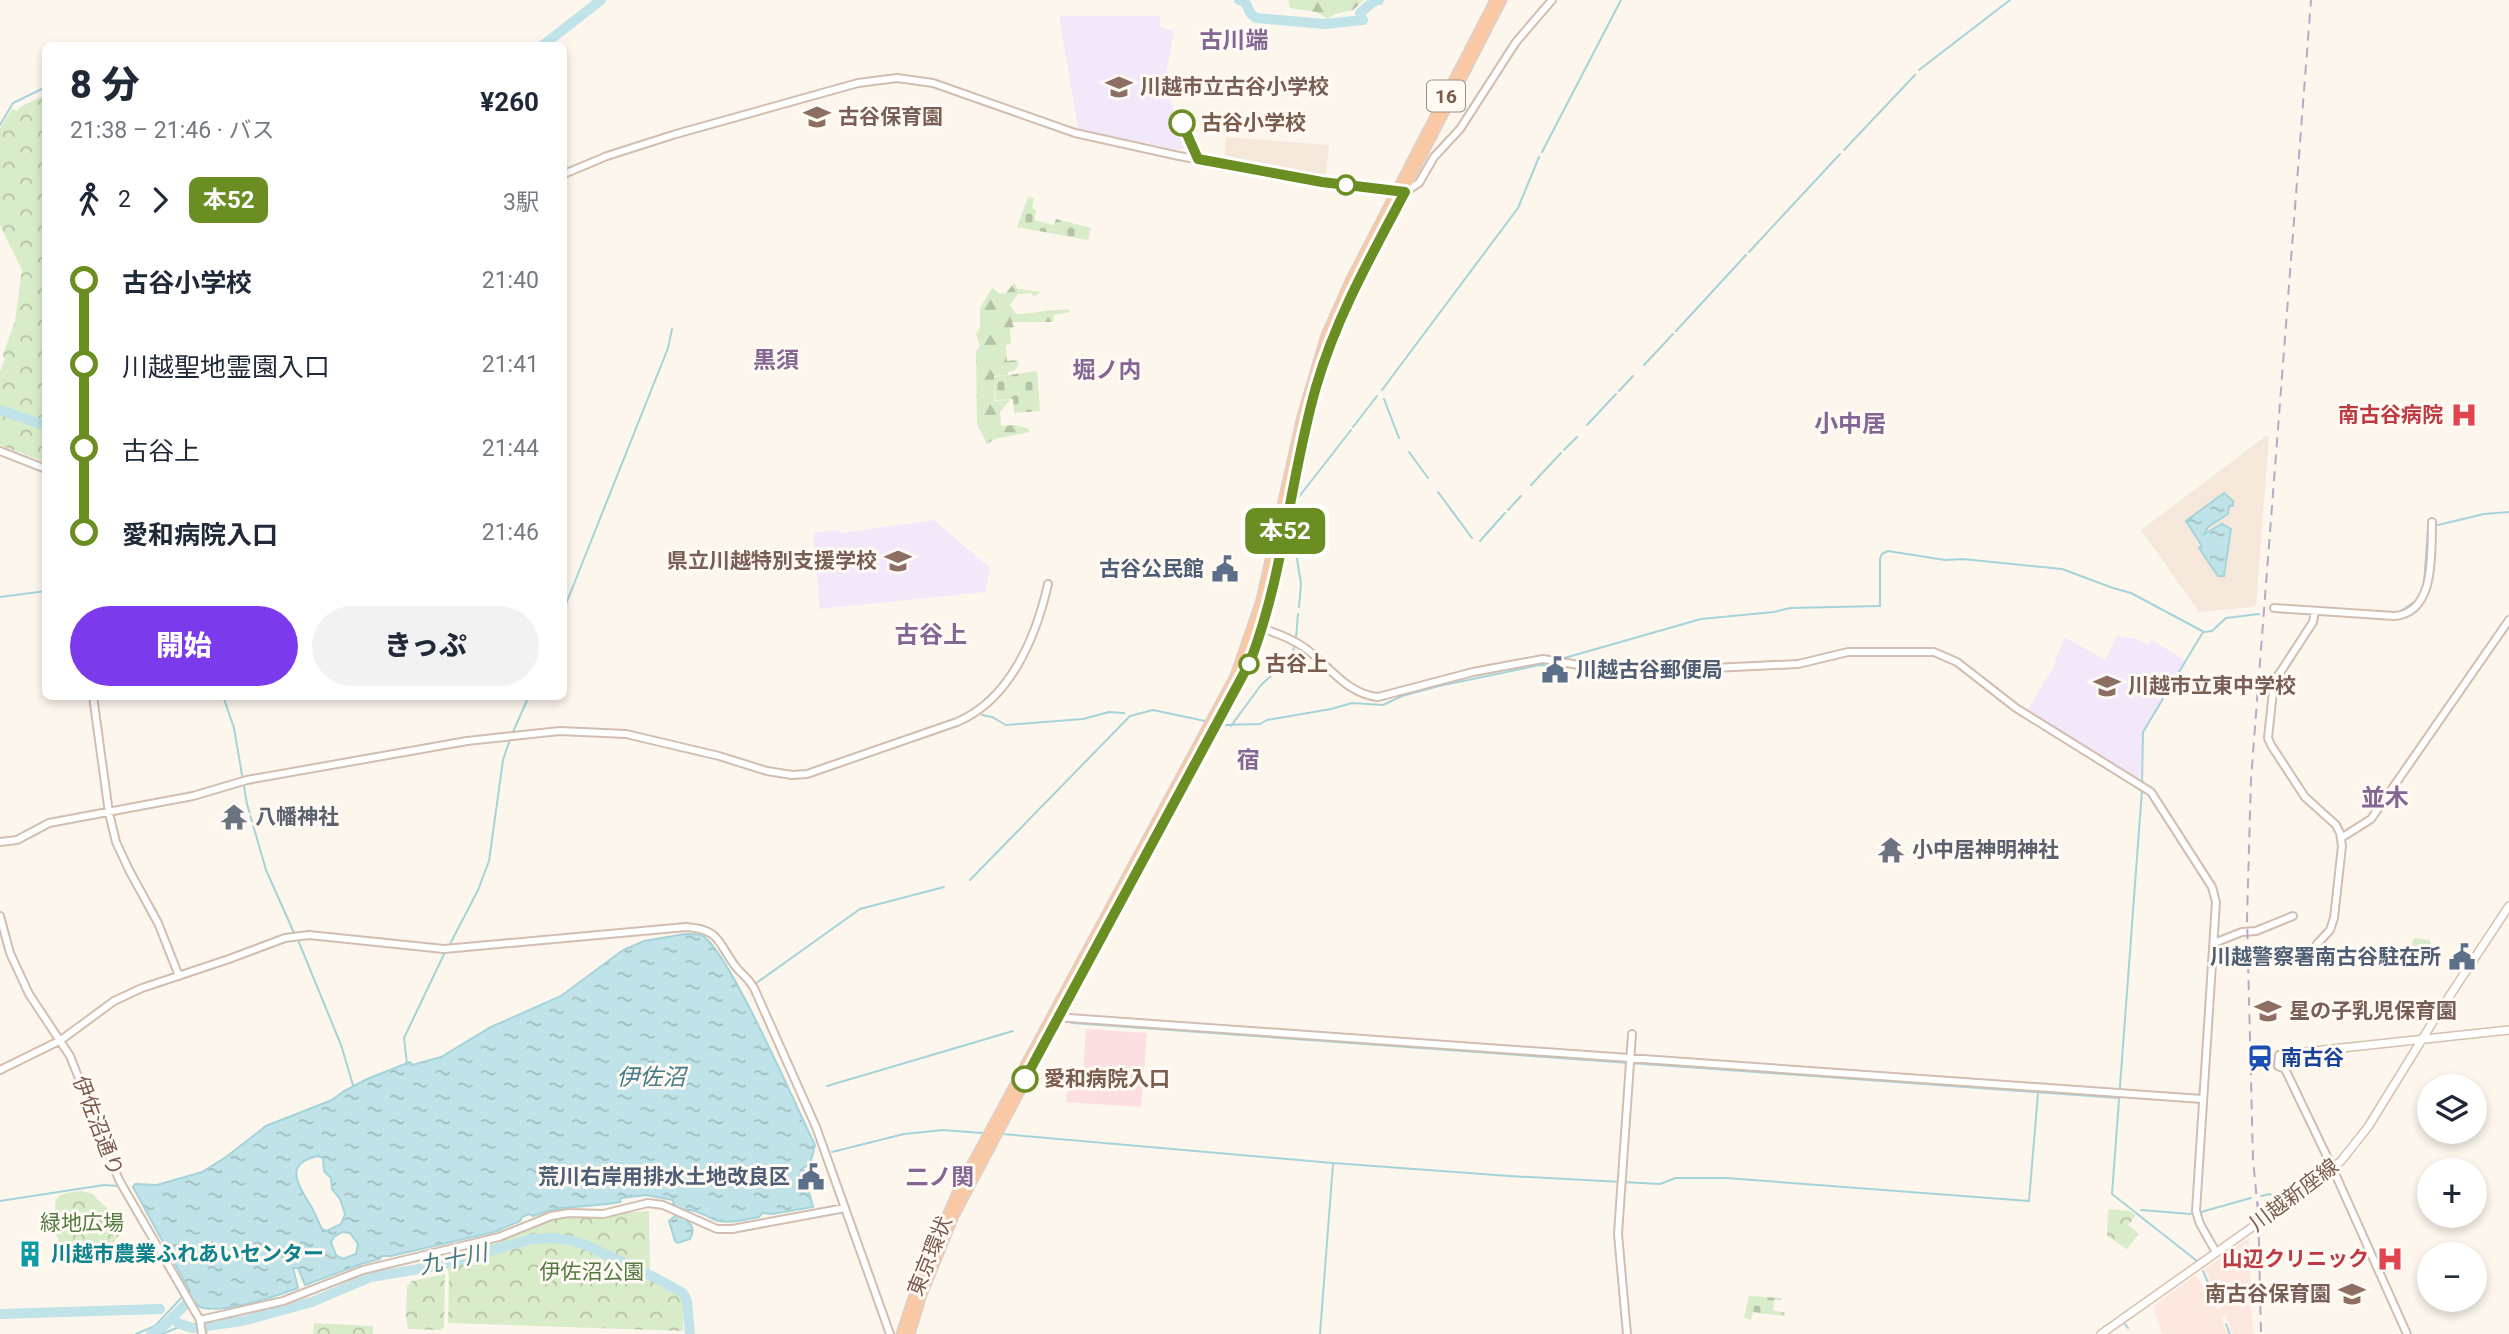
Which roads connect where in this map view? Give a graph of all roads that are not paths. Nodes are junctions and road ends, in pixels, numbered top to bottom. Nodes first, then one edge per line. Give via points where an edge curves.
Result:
1 (1495, 0) edge
2 (1502, 0) edge
3 (1552, 0) edge
4 (567, 173) edge
5 (1401, 192) junction
6 (0, 451) edge
7 (42, 467) edge
8 (2432, 522) dead end
9 (1048, 584) dead end
10 (2274, 608) dead end
11 (2315, 611) junction
12 (2509, 620) edge
13 (1258, 627) junction
14 (94, 700) edge
15 (109, 813) junction
16 (2342, 838) junction
17 (0, 842) edge
18 (2509, 906) edge
19 (0, 916) edge
20 (2293, 916) dead end
21 (2214, 943) junction
22 (2317, 944) dead end
23 (179, 976) junction
24 (1054, 1017) junction
25 (2509, 1030) edge
26 (1632, 1034) dead end
27 (2422, 1038) junction
28 (61, 1040) junction
29 (2292, 1056) junction
30 (1630, 1059) junction
31 (2285, 1069) junction
32 (0, 1070) edge
33 (2202, 1099) junction
34 (2333, 1168) junction
35 (845, 1208) junction
36 (2216, 1252) junction
37 (200, 1322) junction
38 (202, 1333) edge
39 (890, 1334) edge
40 (901, 1334) edge
41 (911, 1334) edge
42 (1627, 1334) edge
43 (2101, 1334) edge
44 (2407, 1334) edge

1 - 5 highway, 東京環状 / 16
2 - 5 highway, 東京環状 / 16
3 - 5 street via 1516,42 1465,124 1434,158 1419,183
4 - 5 street via 676,134 858,83 897,78 933,83 1075,133 1263,172
5 - 13 highway, 東京環状 / 16 via 1351,279 1326,335 1302,416
6 - 7 street
8 - 11 street via 2426,591 2411,611 2394,617
9 - 15 street via 1040,620 1028,645 1003,686 978,712 807,774 767,771 626,734 559,731 467,741 247,780
10 - 11 street
11 - 16 street via 2313,622 2274,682 2268,738 2305,797 2336,825
12 - 16 street via 2371,819
13 - 21 street via 1306,649 1353,689 1378,696 1543,659 1609,670 1652,671 1798,664 1856,652 1941,654 2016,708 2155,795 2212,887
13 - 24 highway, 東京環状 / 16 via 1231,700
14 - 15 street
15 - 17 street via 49,823
15 - 23 street via 120,854 153,913
16 - 22 street via 2334,918
18 - 27 main road, 川越新座線
19 - 28 street, 伊佐沼通り via 10,953 29,994
20 - 21 street
21 - 33 street
23 - 28 street via 114,1001
23 - 35 street via 300,934 444,949 686,926 703,929 715,935 747,974 816,1127
24 - 30 street
24 - 40 highway, 東京環状 / 16 via 959,1188
24 - 41 highway, 東京環状 / 16 via 954,1216
25 - 27 main road
26 - 30 street
27 - 29 main road
27 - 34 main road, 川越新座線 via 2368,1127
28 - 32 street
28 - 37 street, 伊佐沼通り via 119,1180
29 - 31 street
29 - 31 street via 2279,1055 2278,1066
30 - 33 street
30 - 42 street via 1618,1234
31 - 34 street
33 - 36 street via 2196,1211
34 - 36 main road, 川越新座線
34 - 44 street
35 - 37 street via 732,1229 717,1229 648,1203 603,1214 551,1216 499,1237 363,1270 283,1301
35 - 39 street
36 - 43 main road, 川越新座線
37 - 38 street, 伊佐沼通り

